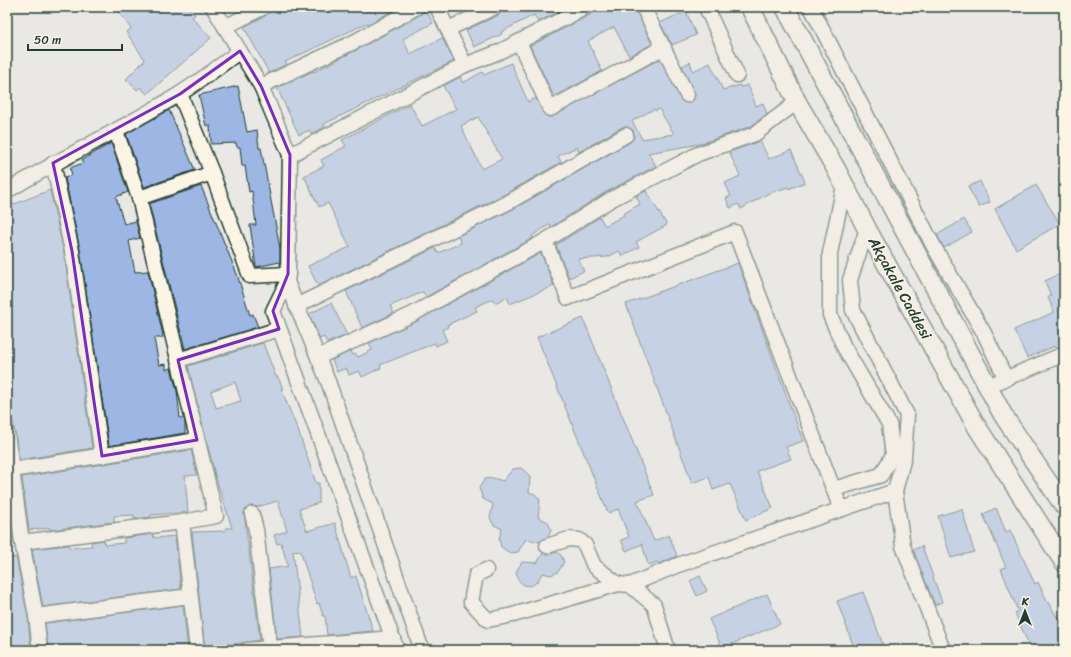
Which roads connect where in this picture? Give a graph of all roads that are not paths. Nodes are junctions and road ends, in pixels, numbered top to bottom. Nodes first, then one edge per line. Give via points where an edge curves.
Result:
1 (213, 7) edge
2 (264, 7) edge
3 (417, 7) edge
4 (437, 7) edge
5 (495, 7) edge
6 (586, 7) edge
7 (643, 7) edge
8 (706, 7) edge
9 (750, 7) edge
10 (785, 7) edge
11 (812, 7) edge
12 (225, 27) junction
13 (448, 29) junction
14 (519, 42) junction
15 (664, 47) junction
16 (240, 51) junction
17 (466, 65) junction
18 (737, 75) dead end
19 (261, 86) junction
20 (180, 94) junction
21 (688, 95) dead end
22 (797, 102) junction
23 (116, 131) junction
24 (626, 135) dead end
25 (290, 155) junction
26 (53, 163) junction
27 (212, 173) junction
28 (844, 186) junction
29 (7, 191) edge
30 (139, 198) junction
31 (867, 229) junction
32 (545, 241) junction
33 (287, 278) junction
34 (296, 306) junction
35 (279, 329) junction
36 (1064, 354) edge
37 (318, 357) junction
38 (178, 360) junction
39 (1006, 379) junction
40 (988, 386) junction
41 (7, 434) edge
42 (196, 440) junction
43 (102, 456) junction
44 (12, 470) junction
45 (834, 489) junction
46 (895, 491) junction
47 (1064, 506) edge
48 (841, 509) junction
49 (252, 514) dead end
50 (182, 522) junction
51 (16, 534) edge
52 (547, 546) dead end
53 (1064, 562) edge
54 (486, 570) dead end
55 (624, 584) junction
56 (190, 596) junction
57 (36, 616) junction
58 (395, 644) edge
59 (270, 649) junction
60 (40, 650) edge
61 (197, 650) edge
62 (247, 650) edge
63 (422, 650) edge
64 (668, 650) edge
65 (943, 650) edge

1 - 12 street
2 - 12 street
3 - 19 street via 354,42
4 - 13 street
5 - 13 street
6 - 14 street
7 - 15 street
8 - 18 street
9 - 22 main road, Akçakale Caddesi
10 - 40 main road, Akçakale Caddesi
11 - 39 street via 934,247 984,333
12 - 16 street
13 - 17 street
14 - 15 street via 550,109
14 - 17 street
15 - 21 street
16 - 19 street
16 - 20 street
17 - 25 street
19 - 25 street
20 - 23 street
20 - 27 street
22 - 28 main road, Akçakale Caddesi
22 - 32 street via 755,134 698,154 610,200
23 - 26 street
23 - 30 street
24 - 34 street via 509,202
25 - 33 street
26 - 29 street
26 - 43 street via 72,250
27 - 30 street
27 - 33 street via 250,276
28 - 31 main road, Akçakale Caddesi
28 - 45 street via 830,254 830,315 844,347 889,424 893,455 882,475
30 - 38 street
31 - 46 street via 850,280 853,310 907,416 904,457
31 - 53 main road, Akçakale Caddesi via 977,427
32 - 37 street via 411,315
32 - 45 street via 568,298 735,232
33 - 34 street
33 - 35 street via 273,311
34 - 37 street
35 - 38 street
35 - 58 street
36 - 39 street
37 - 63 street
38 - 42 street
39 - 40 street
40 - 47 main road, Akçakale Caddesi via 1003,415
41 - 44 street
42 - 43 street
42 - 50 street via 216,516
43 - 44 street
44 - 51 street
45 - 48 street
46 - 48 street
46 - 65 street via 903,546
48 - 55 street
49 - 59 street
50 - 51 street
50 - 56 street
51 - 57 street
52 - 55 street via 570,539 579,540 585,545 594,566
54 - 55 street via 476,575 471,602 488,620
55 - 64 street via 654,605
56 - 57 street
56 - 61 street
57 - 60 street
58 - 59 street
59 - 62 street

